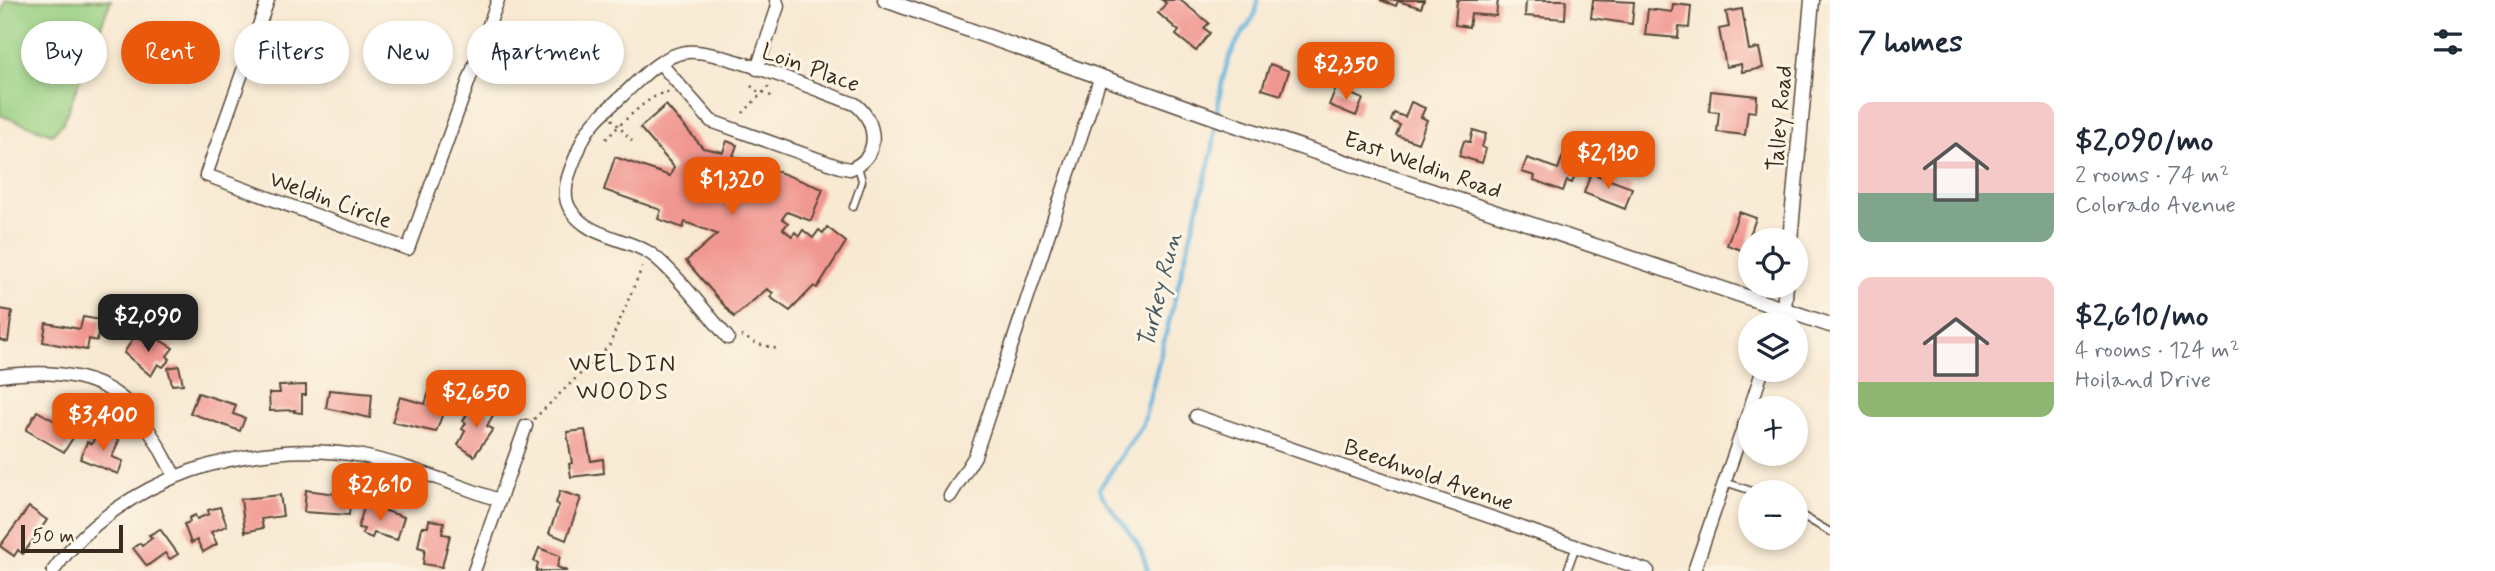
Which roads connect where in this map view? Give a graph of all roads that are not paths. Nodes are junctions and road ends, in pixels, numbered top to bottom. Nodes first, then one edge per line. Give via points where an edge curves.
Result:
1 (268, 0) edge
2 (498, 0) edge
3 (885, 0) edge
4 (1812, 0) edge
5 (781, 2) edge
6 (660, 63) junction
7 (757, 69) junction
8 (1101, 76) junction
9 (858, 166) junction
10 (853, 207) dead end
11 (1791, 228) edge
12 (1785, 298) edge
13 (1784, 309) junction
14 (1783, 312) edge
15 (1830, 325) edge
16 (733, 336) road end
17 (0, 376) edge
18 (1196, 416) dead end
19 (526, 426) road end
20 (1738, 444) edge
21 (175, 476) junction
22 (1725, 482) junction
23 (1738, 486) edge
24 (950, 496) dead end
25 (499, 500) junction
26 (1808, 519) edge
27 (1830, 531) edge
28 (1576, 546) junction
29 (53, 571) edge
30 (474, 571) edge
31 (1567, 571) edge
32 (1648, 571) edge
33 (1694, 571) edge

1 - 2 street, Weldin Circle via 206,175 408,249
3 - 8 street, East Weldin Road
4 - 11 street, Talley Road
5 - 7 street
6 - 7 street, Loin Place via 688,52
6 - 9 street via 711,121 841,167
6 - 16 street, Loin Place via 586,129 566,185 569,208 582,223 649,252
7 - 9 street, Loin Place via 864,111 873,141
8 - 13 street, East Weldin Road
8 - 24 street via 975,456
9 - 10 lane via 862,181
12 - 13 street
13 - 14 street
13 - 15 street, East Weldin Road
17 - 21 street via 51,372 78,376 105,388 142,419
18 - 28 street, Beechwold Avenue
19 - 25 street
20 - 22 street
21 - 25 street via 266,452 301,450 371,459
21 - 29 street via 141,493 85,534
22 - 23 lane
22 - 33 street
25 - 30 street
26 - 27 lane
28 - 31 lane
28 - 32 street, Beechwold Avenue

